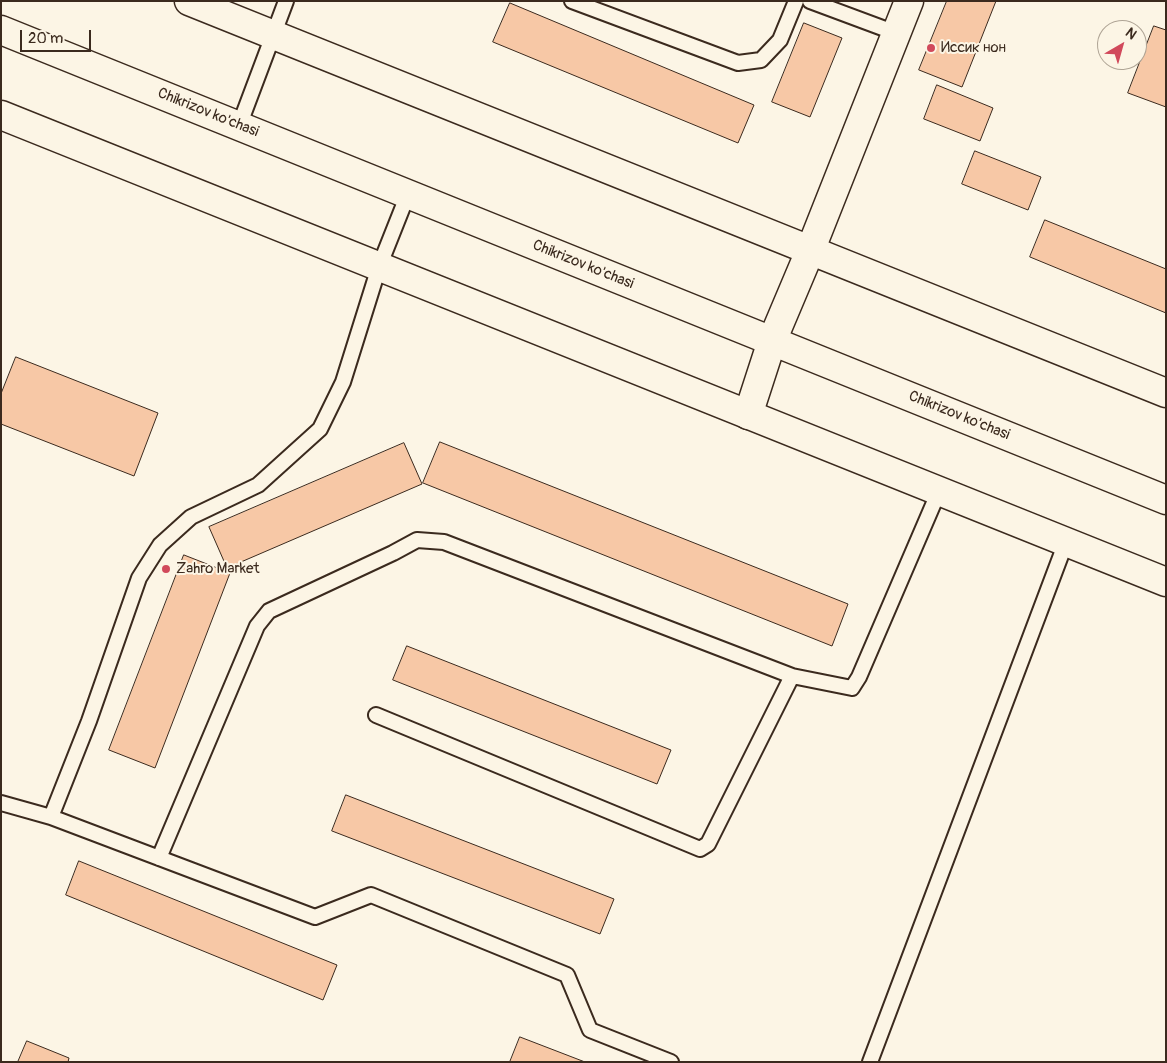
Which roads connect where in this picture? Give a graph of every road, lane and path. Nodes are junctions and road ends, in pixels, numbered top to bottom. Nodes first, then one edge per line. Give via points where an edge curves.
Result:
1 (189, 1) edge
2 (286, 1) edge
3 (572, 1) edge
4 (796, 1) edge
5 (810, 1) edge
6 (909, 1) edge
7 (1, 30) edge
8 (896, 33) junction
9 (272, 34) junction
10 (1, 115) edge
11 (239, 126) junction
12 (408, 194) junction
13 (810, 251) junction
14 (379, 267) junction
15 (772, 341) junction
16 (1166, 393) edge
17 (748, 415) junction
18 (939, 491) junction
19 (1166, 500) edge
20 (1066, 542) junction
21 (1166, 582) edge
22 (792, 676) junction
23 (376, 715) dead end
24 (1, 803) edge
25 (51, 817) junction
26 (159, 858) junction
27 (671, 1062) edge
28 (870, 1062) edge

1 - 9 main road
2 - 9 lane
3 - 4 lane via 738,63 762,60 780,40
5 - 8 lane
6 - 8 main road
7 - 11 main road, Chikrizov ko'chasi
8 - 13 main road
9 - 11 lane
9 - 13 main road
10 - 14 main road
11 - 12 main road, Chikrizov ko'chasi
12 - 14 lane
12 - 15 main road, Chikrizov ko'chasi
13 - 15 main road
13 - 16 main road
14 - 17 main road
14 - 25 lane via 343,382 320,429 258,485 191,517 160,545 139,578
15 - 17 main road
15 - 19 main road, Chikrizov ko'chasi
17 - 18 main road
18 - 20 main road
18 - 22 lane via 852,688
20 - 21 main road
20 - 28 lane
22 - 23 lane via 708,844 700,849
22 - 26 lane via 444,542 417,540 269,611 257,626
24 - 25 lane
25 - 26 lane
26 - 27 lane via 316,917 371,895 567,976 590,1030

